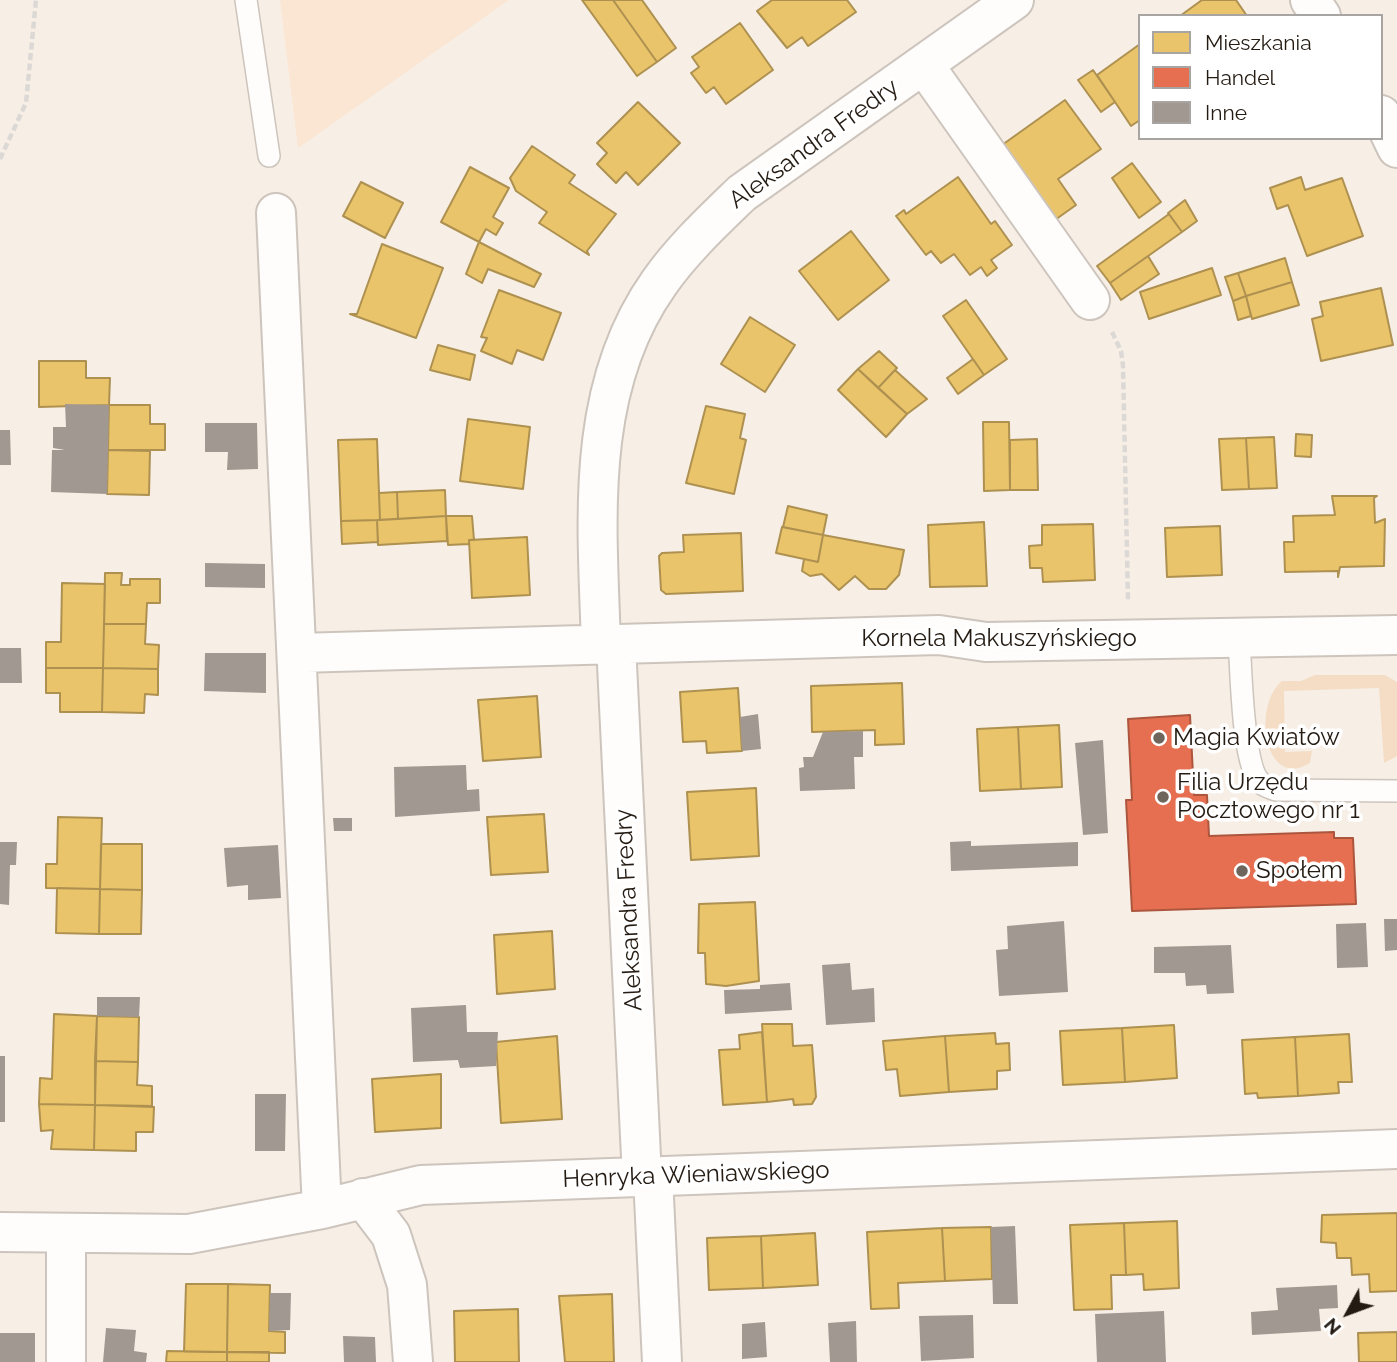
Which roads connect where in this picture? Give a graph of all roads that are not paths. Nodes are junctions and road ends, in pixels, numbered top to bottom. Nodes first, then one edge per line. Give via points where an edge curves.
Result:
1 (246, 0) edge
2 (1014, 0) edge
3 (924, 65) junction
4 (1383, 120) edge
5 (1397, 148) edge
6 (268, 156) dead end
7 (276, 213) dead end
8 (1090, 300) road end
9 (1397, 635) edge
10 (1239, 638) junction
11 (609, 644) junction
12 (298, 653) junction
13 (1397, 791) edge
14 (1397, 1149) edge
15 (648, 1177) junction
16 (363, 1198) junction
17 (322, 1209) junction
18 (0, 1232) edge
19 (66, 1234) junction
20 (66, 1362) edge
21 (413, 1362) edge
22 (662, 1362) edge

1 - 6 lane
2 - 3 street, Aleksandra Fredry
3 - 8 street
3 - 11 street, Aleksandra Fredry via 742,193 658,284 622,352 603,420 596,498
4 - 5 street
7 - 12 street
9 - 10 street, Kornela Makuszyńskiego
10 - 11 street, Kornela Makuszyńskiego via 986,642 939,635
10 - 13 lane via 1247,746 1260,783 1286,791
11 - 12 street, Kornela Makuszyńskiego
11 - 15 street, Aleksandra Fredry
12 - 17 street
14 - 15 street, Henryka Wieniawskiego
15 - 16 street, Henryka Wieniawskiego via 421,1185
15 - 22 street, Aleksandra Fredry
16 - 17 street, Henryka Wieniawskiego
16 - 21 street via 391,1235 407,1285
17 - 19 street, Henryka Wieniawskiego via 190,1234
18 - 19 street, Henryka Wieniawskiego
19 - 20 street

